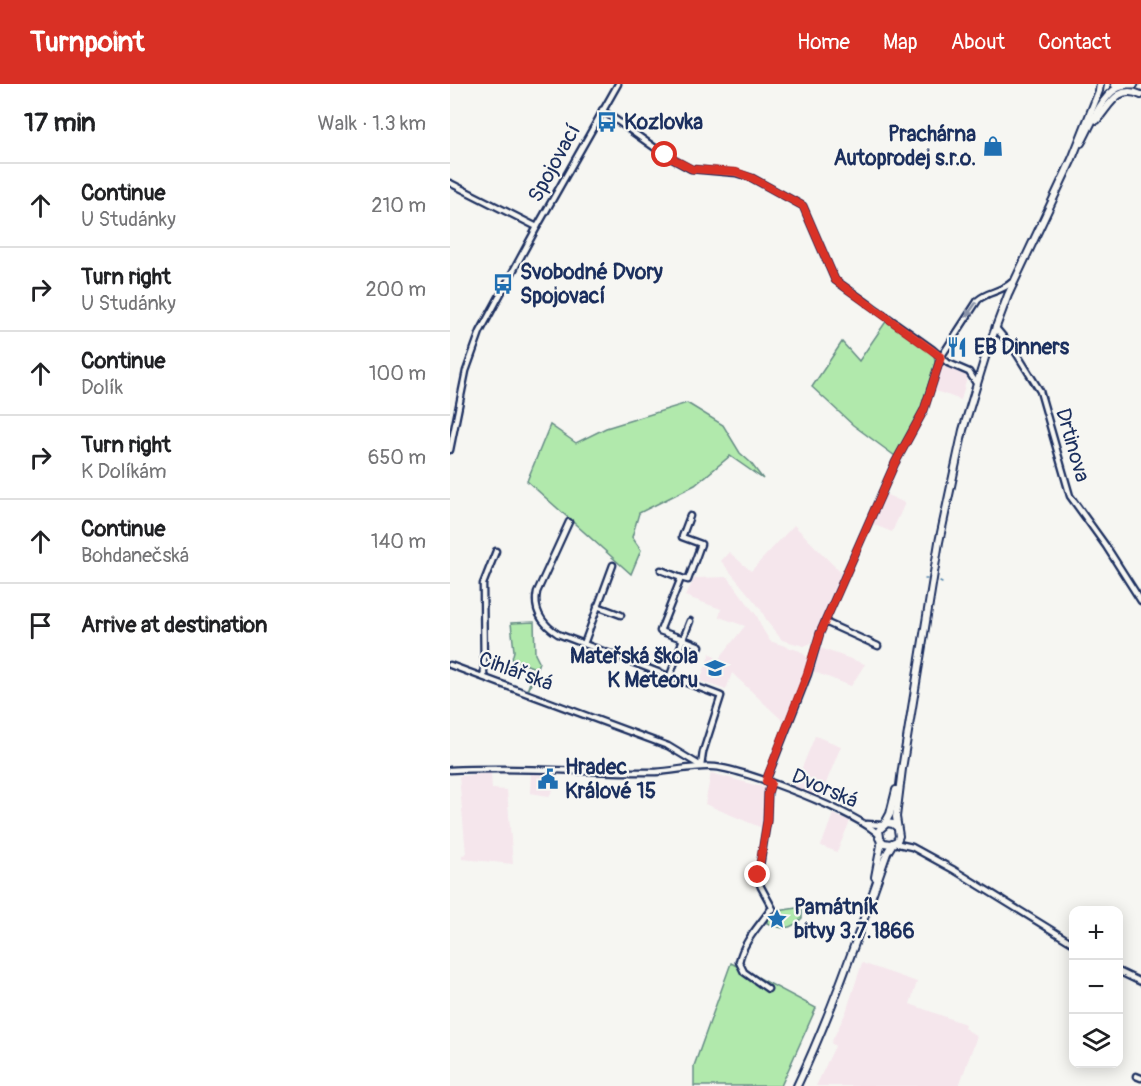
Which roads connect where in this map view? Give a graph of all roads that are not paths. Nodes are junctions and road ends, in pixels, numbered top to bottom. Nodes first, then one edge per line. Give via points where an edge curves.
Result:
1 (617, 84) edge
2 (1100, 84) edge
3 (1115, 84) edge
4 (1128, 85) edge
5 (1141, 90) edge
6 (1141, 95) edge
7 (602, 110) junction
8 (1091, 127) junction
9 (1072, 159) junction
10 (450, 183) edge
11 (537, 227) junction
12 (1015, 278) junction
13 (995, 327) junction
14 (941, 357) junction
15 (976, 383) junction
16 (450, 450) edge
17 (690, 516) dead end
18 (569, 522) dead end
19 (496, 551) dead end
20 (613, 565) dead end
21 (662, 570) dead end
22 (681, 578) junction
23 (1141, 601) edge
24 (597, 606) junction
25 (621, 615) dead end
26 (690, 621) dead end
27 (825, 622) junction
28 (683, 639) junction
29 (584, 644) junction
30 (700, 646) dead end
31 (878, 646) dead end
32 (450, 665) edge
33 (670, 676) junction
34 (484, 677) junction
35 (701, 766) junction
36 (902, 769) junction
37 (450, 770) edge
38 (768, 782) junction
39 (865, 823) junction
40 (883, 825) junction
41 (899, 830) junction
42 (879, 836) junction
43 (894, 843) junction
44 (912, 847) junction
45 (871, 899) junction
46 (1069, 941) edge
47 (1123, 973) edge
48 (1141, 982) edge
49 (768, 989) dead end
50 (797, 1086) edge

1 - 7 street, Spojovací
2 - 9 main road
3 - 4 main road
4 - 5 main road
4 - 8 main road via 1108,93
6 - 8 main road via 1117,95
7 - 11 street, Spojovací
7 - 14 street via 665,155 692,169 736,172 803,206 835,280
8 - 9 main road
9 - 12 main road
10 - 11 street, Spojovací
11 - 16 street, Spojovací via 480,332 466,371
12 - 13 main road
12 -> 14 street via 1004,289 978,300
13 - 15 main road
13 - 23 street, Drtinova via 1040,391 1070,496
14 - 15 street via 969,372
14 - 27 street via 924,410 895,463
15 - 36 main road via 949,489
17 - 22 street via 682,537 704,543 688,580
18 - 29 street via 539,587 536,604 538,615 548,628
19 - 34 street via 483,584
20 - 24 street
21 - 22 street
22 - 28 street via 660,630
24 - 25 street
24 - 29 street
26 - 28 street
27 - 31 street
27 - 38 street
28 - 30 street
28 - 33 street
29 - 33 street
32 - 34 street, Cihlářská
33 - 35 street via 721,696
34 - 35 street, Cihlářská via 657,742
35 - 37 street, Dvorská via 658,772
35 - 38 street, Dvorská via 736,770
36 - 40 main road
36 - 41 main road via 896,817
38 - 39 street, Dvorská
38 - 49 street via 767,821 758,878 773,909 750,938 739,962 744,972
39 - 40 street, Dvorská
39 - 42 street, Dvorská
40 - 41 main road, Dvorská via 890,823
40 - 42 main road
41 - 43 main road
41 - 44 street, Dvorská
42 - 43 main road, Dvorská via 884,843
42 - 45 main road via 880,853
43 - 44 street, Dvorská
43 - 45 main road
44 - 46 street, Dvorská
45 - 50 main road via 832,1008
47 - 48 street

